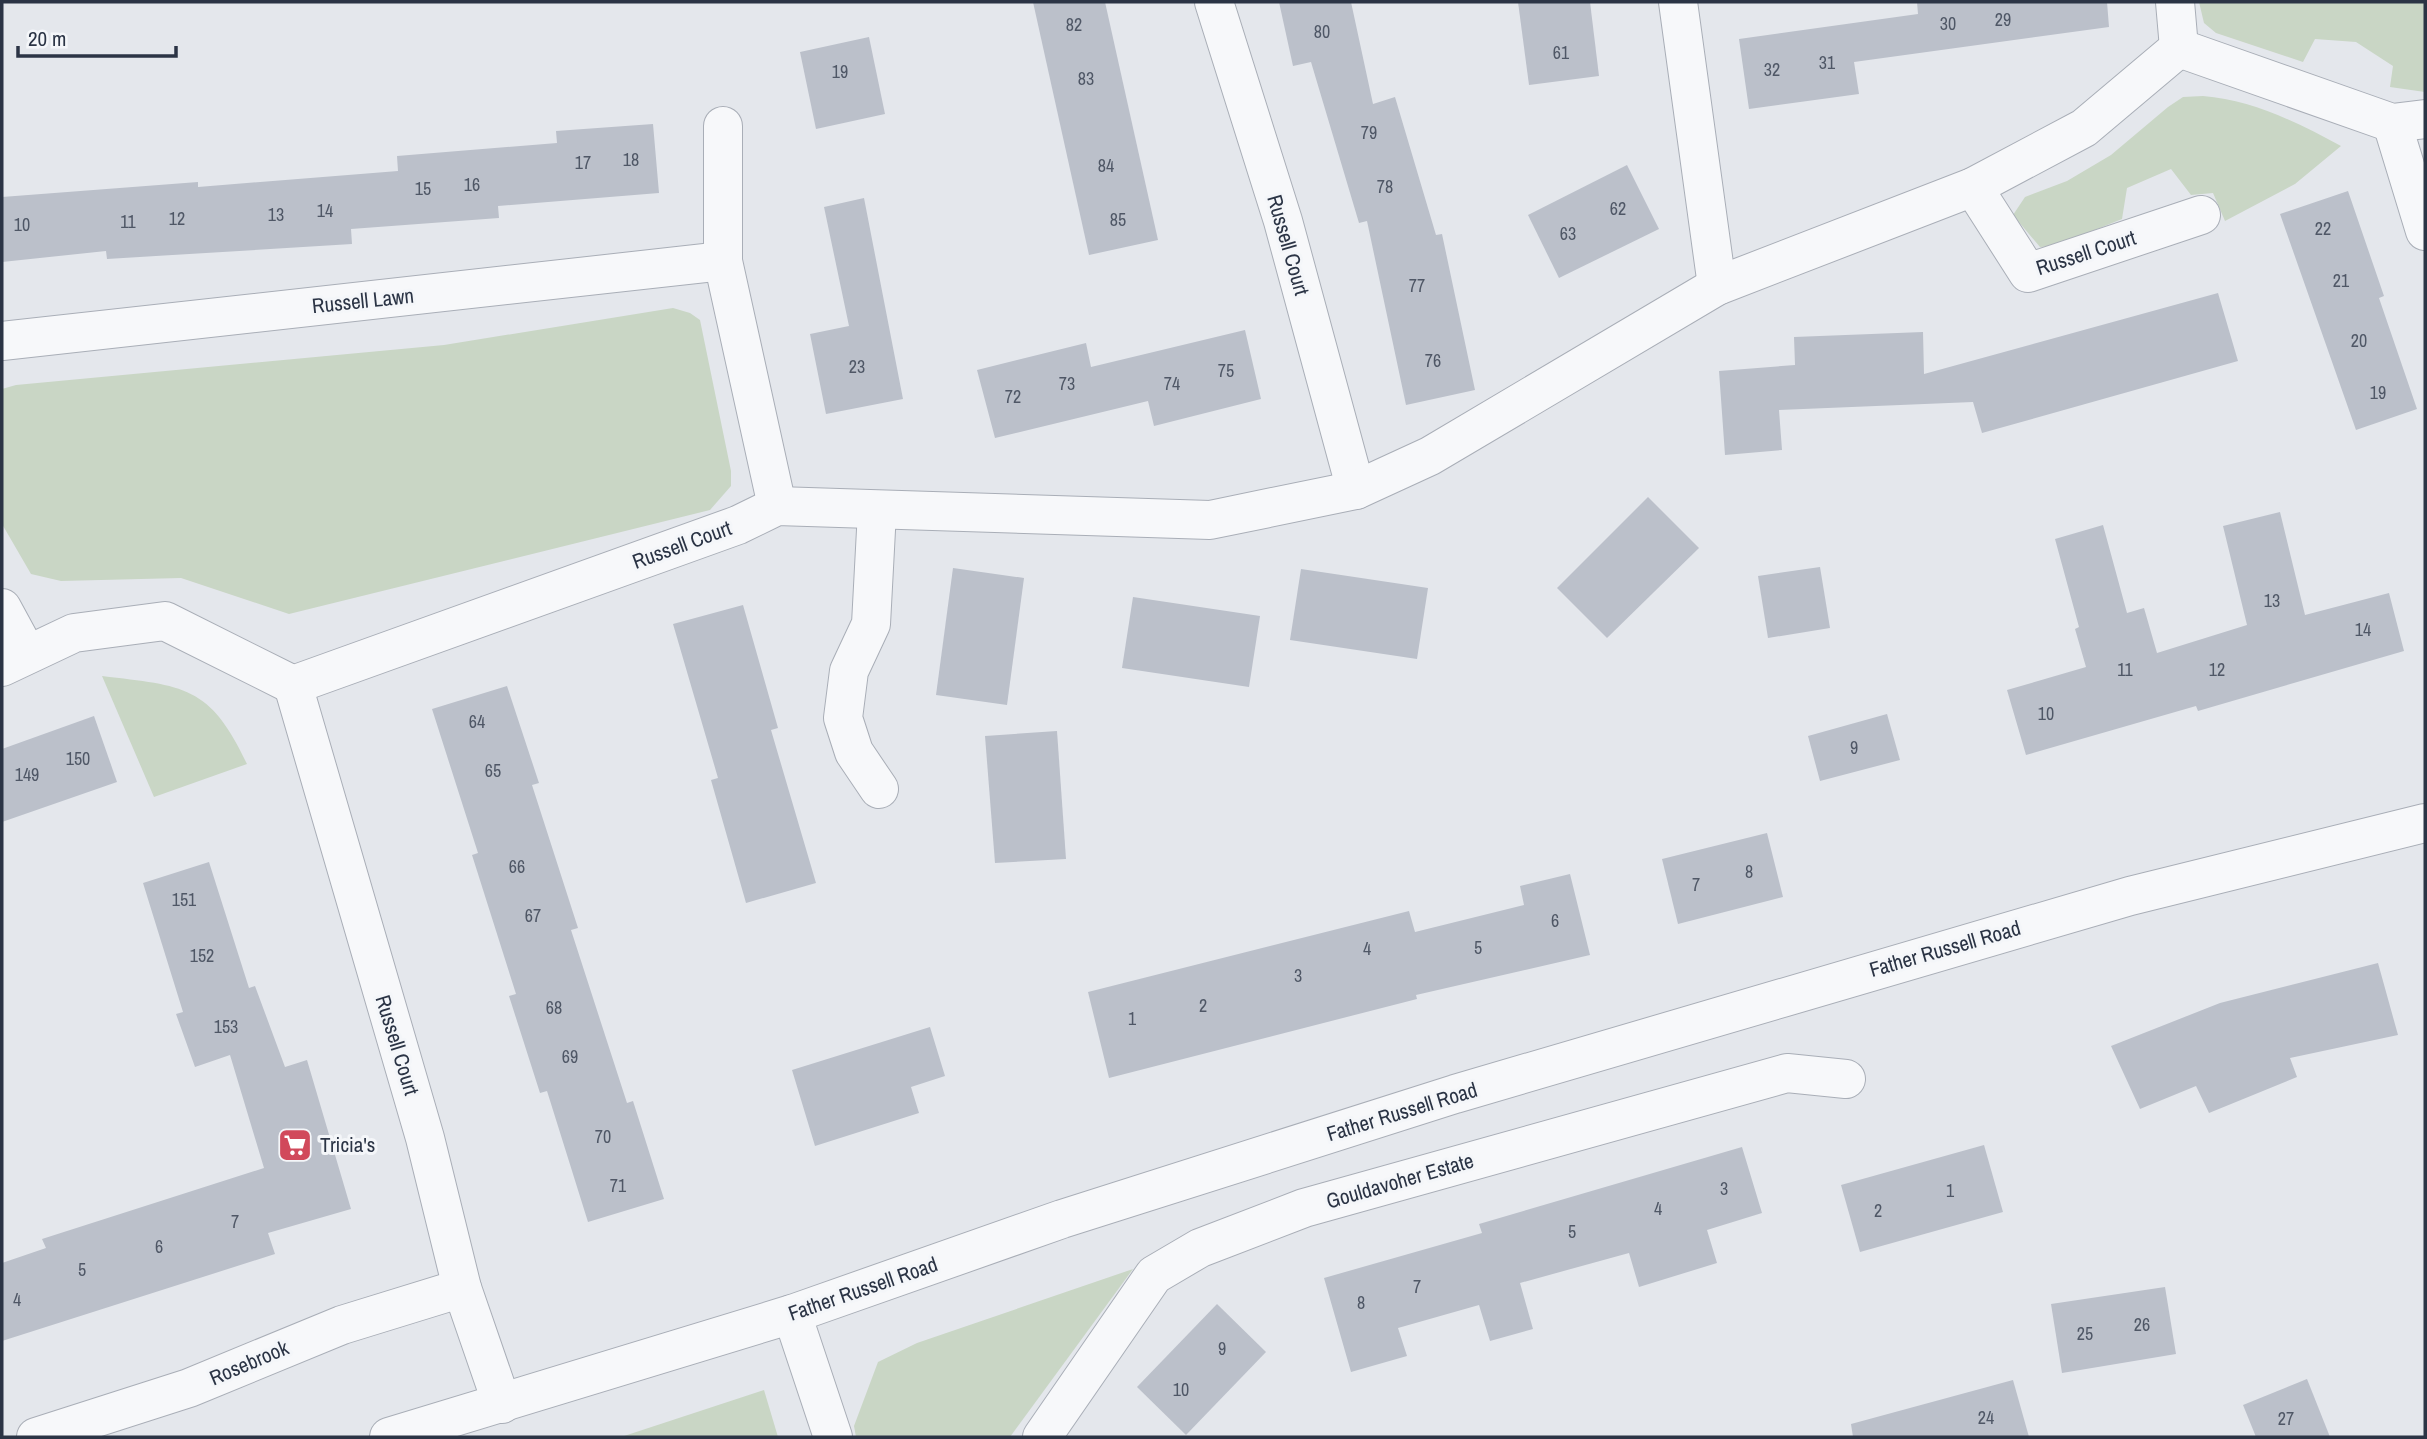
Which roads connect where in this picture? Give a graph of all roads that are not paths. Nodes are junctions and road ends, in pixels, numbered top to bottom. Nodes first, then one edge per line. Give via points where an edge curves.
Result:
1 (1214, 2) edge
2 (1678, 2) edge
3 (2175, 2) edge
4 (2179, 48) junction
5 (2409, 121) edge
6 (723, 126) dead end
7 (1973, 187) junction
8 (2201, 215) dead end
9 (2425, 231) edge
10 (723, 261) junction
11 (1717, 286) junction
12 (2, 341) edge
13 (1356, 489) junction
14 (777, 506) junction
15 (877, 510) junction
16 (2, 608) edge
17 (14, 661) edge
18 (293, 685) junction
19 (880, 789) dead end
20 (2425, 823) edge
21 (1846, 1080) dead end
22 (462, 1288) junction
23 (792, 1314) junction
24 (502, 1404) junction
25 (36, 1437) edge
26 (389, 1437) edge
27 (833, 1437) edge
28 (1042, 1437) edge

1 - 13 street, Russell Court via 1283,221
2 - 11 street
3 - 4 street
4 - 5 street
4 - 7 street, Russell Court via 2084,128
5 - 9 street
6 - 10 street
7 - 8 street, Russell Court via 2028,273
7 - 11 street, Russell Court
10 - 12 street, Russell Lawn
10 - 14 street
11 - 13 street, Russell Court via 1430,456
13 - 15 street, Russell Court via 1210,520
14 - 15 street, Russell Court
14 - 18 street, Russell Court via 738,525
15 - 19 street via 871,624 849,671 843,718 855,752
16 - 17 street
17 - 18 street via 74,633 165,621
18 - 22 street, Russell Court via 425,1138
20 - 23 street, Father Russell Road via 2130,896 1468,1090 1062,1219
21 - 28 street, Gouldavoher Estate via 1787,1073 1304,1208 1199,1248 1154,1275
22 - 24 street, Russell Court
22 - 25 street, Rosebrook via 342,1325 189,1388
23 - 24 street, Father Russell Road
23 - 27 street
24 - 26 street, Father Russell Road

